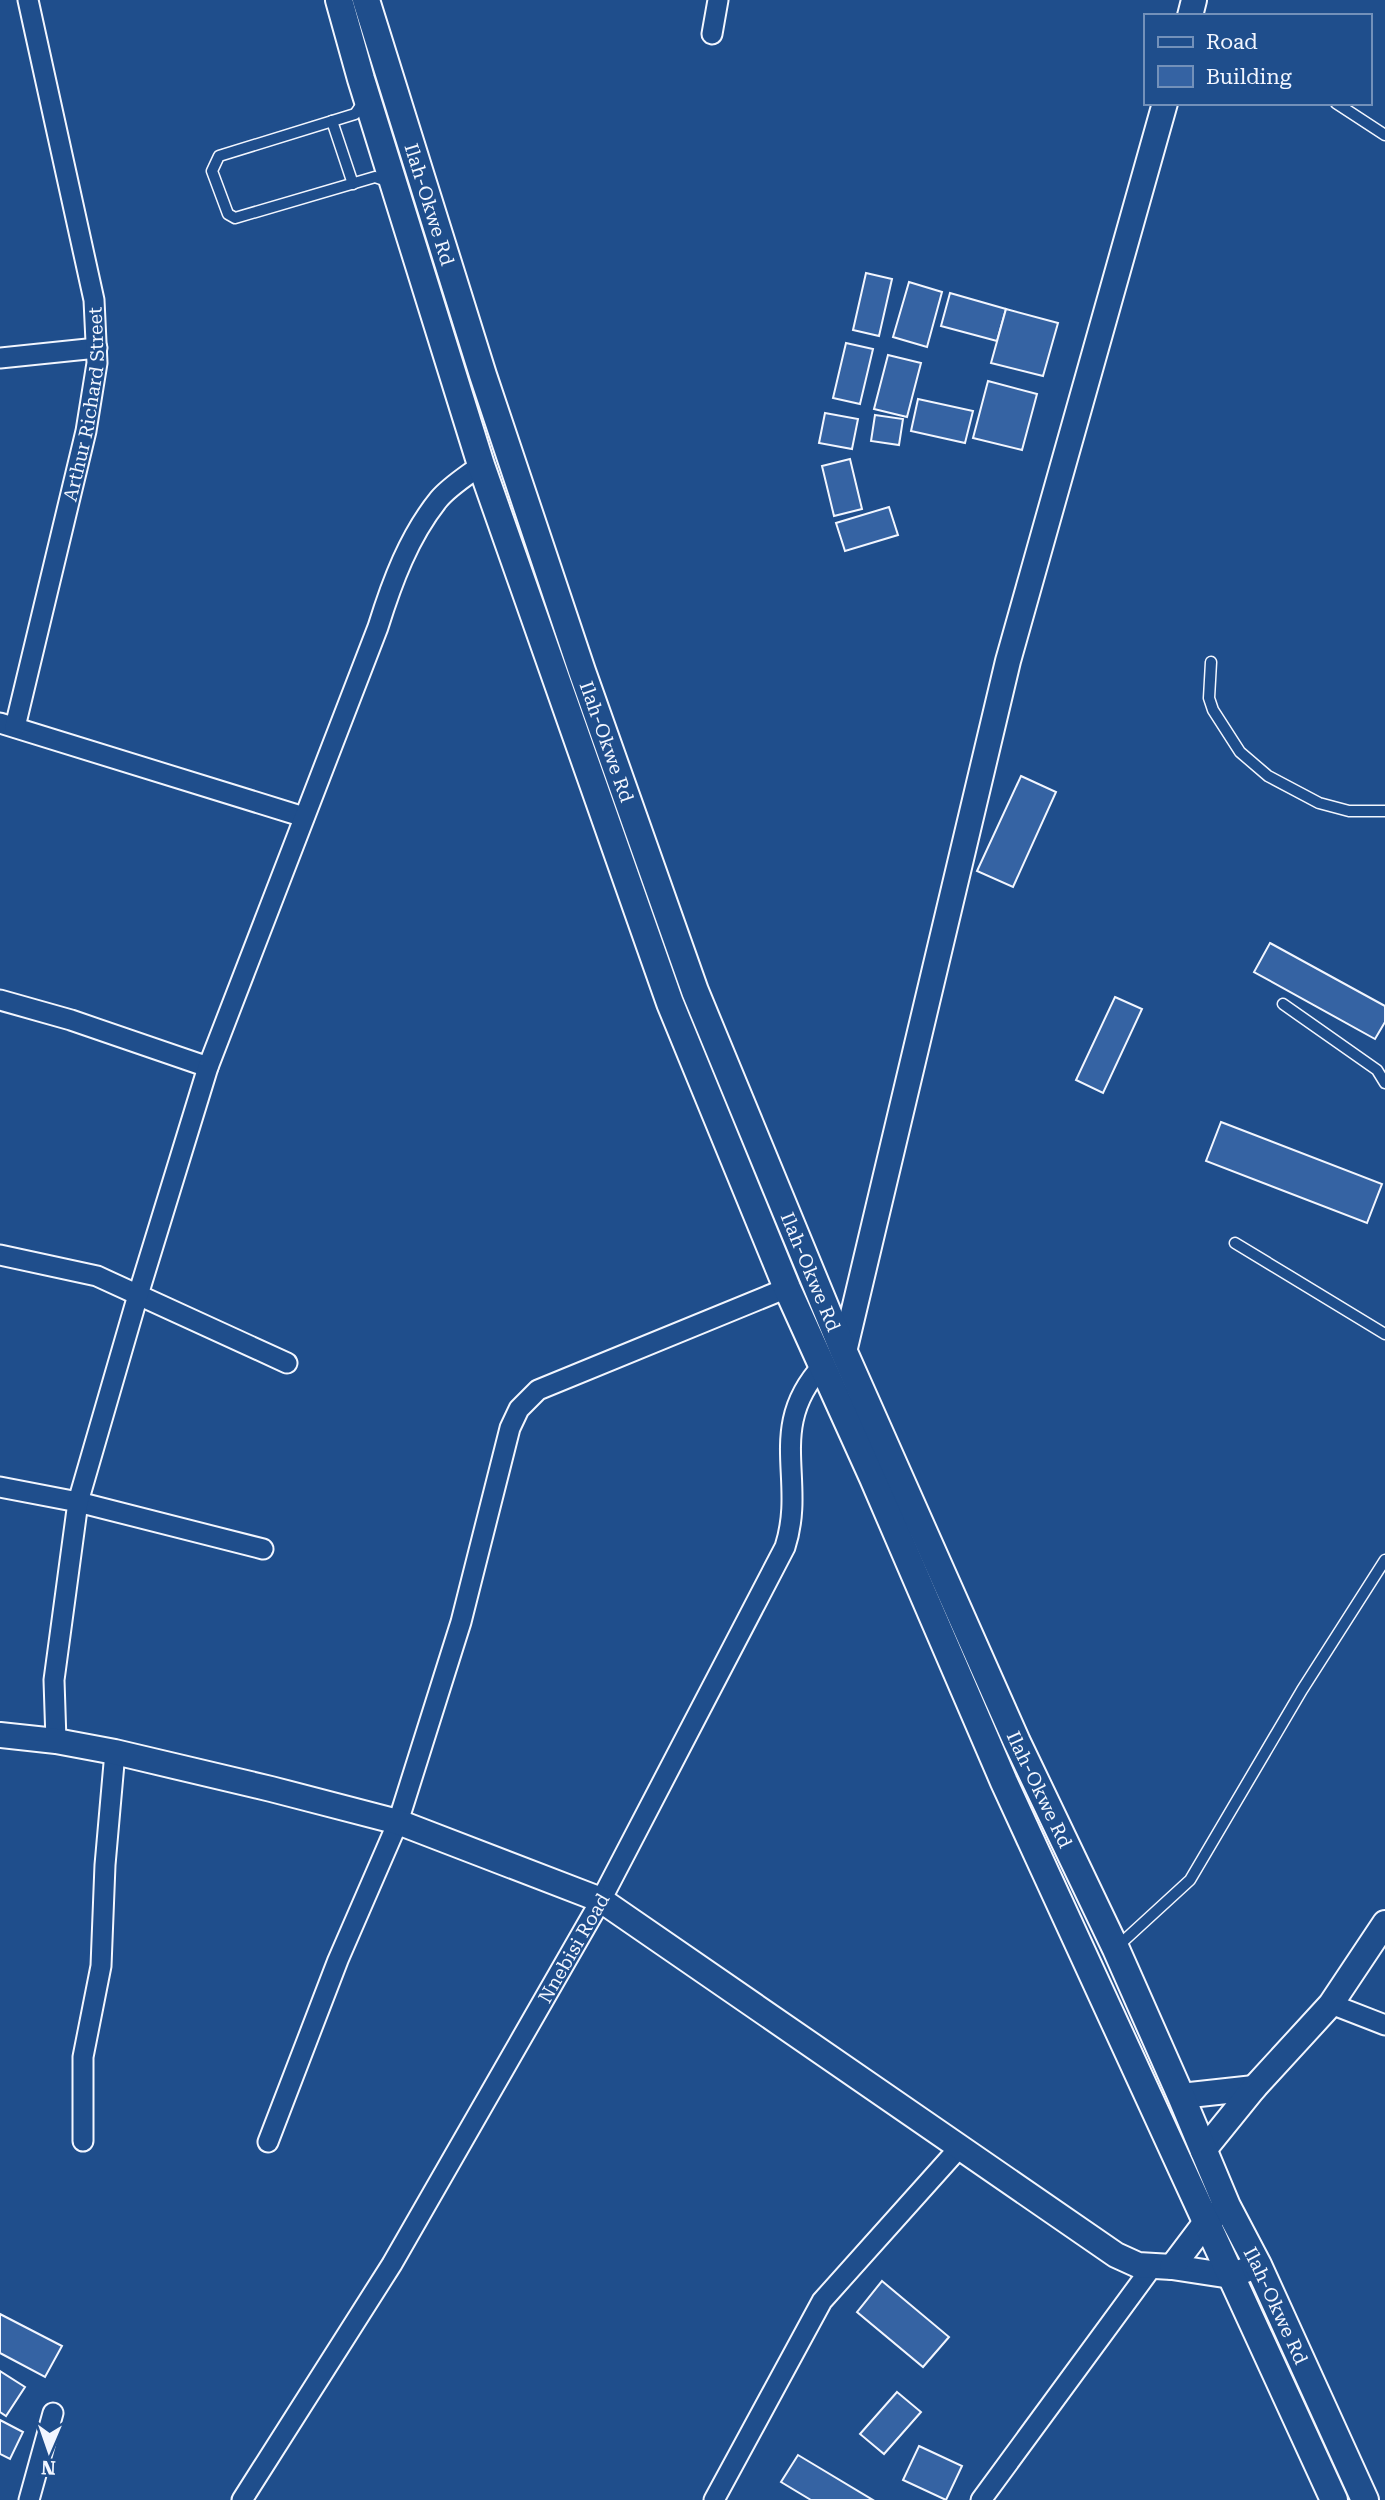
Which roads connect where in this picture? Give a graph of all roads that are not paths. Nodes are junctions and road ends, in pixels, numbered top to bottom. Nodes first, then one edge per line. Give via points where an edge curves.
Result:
1 (28, 0) edge
2 (339, 0) edge
3 (366, 0) edge
4 (718, 0) edge
5 (712, 34) dead end
6 (366, 97) junction
7 (1164, 105) edge
8 (1339, 105) edge
9 (332, 121) junction
10 (1385, 135) edge
11 (352, 184) junction
12 (394, 184) junction
13 (97, 348) junction
14 (0, 358) edge
15 (481, 465) junction
16 (1211, 662) dead end
17 (8, 725) edge
18 (1385, 811) edge
19 (304, 817) junction
20 (0, 1000) edge
21 (1283, 1004) dead end
22 (208, 1067) junction
23 (1385, 1083) edge
24 (1235, 1243) dead end
25 (0, 1255) edge
26 (787, 1288) junction
27 (138, 1295) junction
28 (1385, 1334) edge
29 (833, 1359) junction
30 (287, 1363) dead end
31 (0, 1487) edge
32 (78, 1502) junction
33 (262, 1549) dead end
34 (1385, 1560) edge
35 (0, 1735) edge
36 (56, 1741) junction
37 (115, 1752) junction
38 (398, 1822) junction
39 (601, 1900) junction
40 (1385, 1923) edge
41 (1115, 1949) junction
42 (1331, 2004) junction
43 (1385, 2025) edge
44 (1254, 2088) junction
45 (1181, 2096) junction
46 (83, 2141) dead end
47 (268, 2141) dead end
48 (960, 2147) junction
49 (1203, 2151) junction
50 (1227, 2206) junction
51 (1206, 2222) junction
52 (1258, 2265) junction
53 (1162, 2267) junction
54 (1231, 2276) junction
55 (53, 2413) dead end
56 (29, 2500) edge
57 (242, 2500) edge
58 (714, 2500) edge
59 (981, 2500) edge
60 (1334, 2500) edge
61 (1365, 2500) edge

1 - 13 street, Arthur Richard Street via 94,300
2 - 6 main road
3 - 29 main road, Ilah-Okwe Rd via 483,375 582,671 695,991
4 - 5 street
6 - 9 lane via 355,114
6 - 12 main road
7 - 29 street via 1008,662
8 - 10 lane
9 - 11 lane
9 - 11 lane via 219,156 212,171 228,215 235,218
11 - 12 lane via 375,177
12 - 15 main road
13 - 14 street
13 - 17 street, Arthur Richard Street via 86,431
15 - 19 street via 440,497 391,584
15 - 26 main road via 670,1003
16 - 18 lane via 1213,710 1240,752 1268,776 1319,803 1349,811
17 - 19 street
19 - 22 street
20 - 22 street
21 - 23 lane via 1377,1070
22 - 27 street
24 - 28 lane
25 - 27 street via 97,1276
26 - 29 main road
26 - 38 street via 538,1390 519,1409 510,1428 461,1622
27 - 30 street
27 - 32 street
29 - 39 street, Nnebisi Road via 808,1381 792,1419 791,1516 785,1547
29 - 41 main road, Ilah-Okwe Rd
29 - 51 main road via 1004,1782
31 - 32 street
32 - 33 street
32 - 36 street via 54,1680
34 - 41 lane via 1190,1880
35 - 36 street
36 - 37 street
37 - 38 street
37 - 46 street via 101,1966 83,2057
38 - 39 street
38 - 47 street
39 - 48 street
39 - 57 street, Nnebisi Road via 392,2263
40 - 42 street
41 - 45 main road, Ilah-Okwe Rd
42 - 43 street
42 - 44 street
44 - 45 street
44 - 49 street
45 - 49 main road, Ilah-Okwe Rd
48 - 53 street via 1116,2255 1138,2266
48 - 58 street via 822,2301
49 - 50 main road, Ilah-Okwe Rd
50 - 51 street
50 - 52 main road, Ilah-Okwe Rd
51 - 53 street
51 - 54 main road
52 - 54 street
52 - 61 main road, Ilah-Okwe Rd
53 - 54 street
53 - 59 street
54 - 60 main road
55 - 56 street

